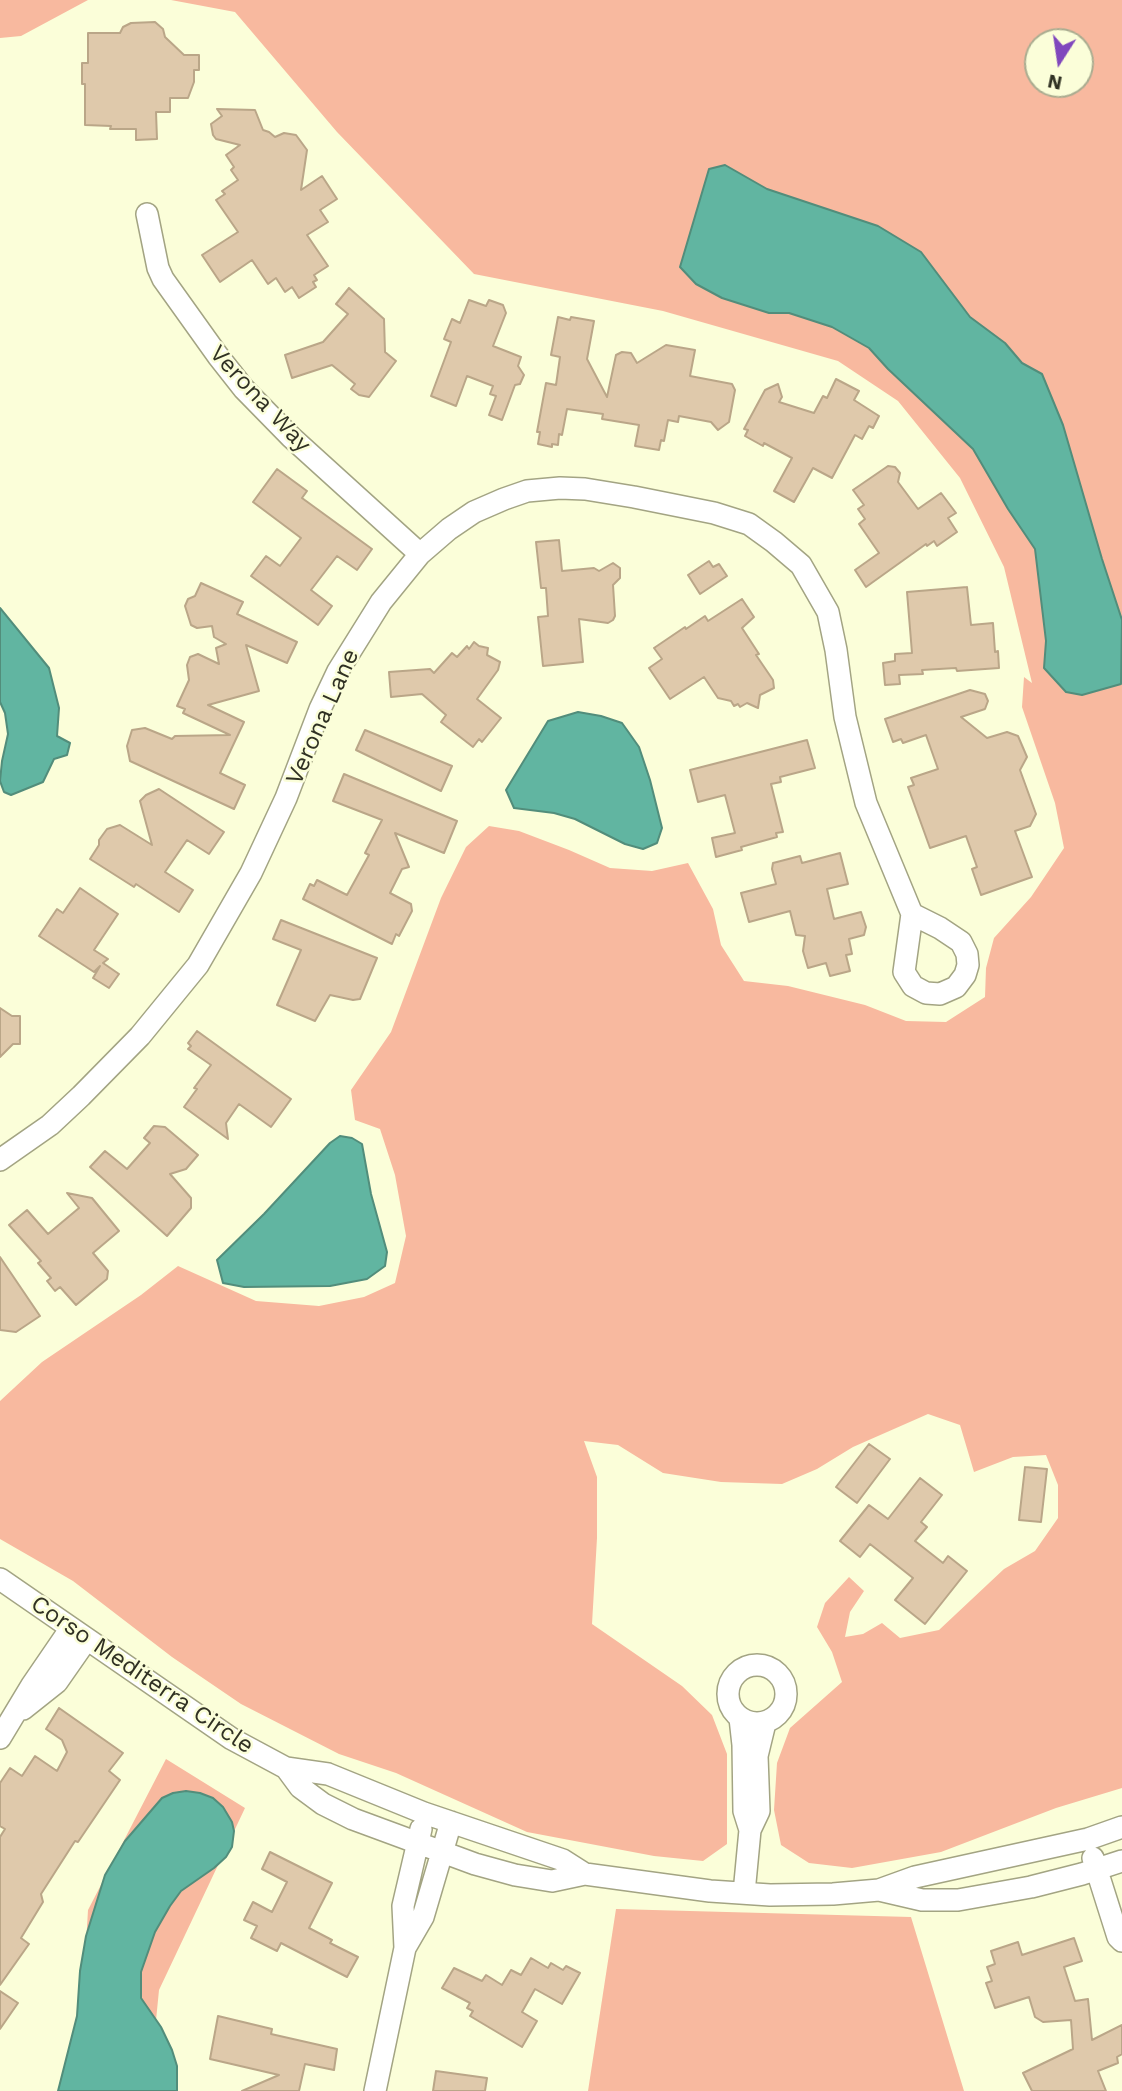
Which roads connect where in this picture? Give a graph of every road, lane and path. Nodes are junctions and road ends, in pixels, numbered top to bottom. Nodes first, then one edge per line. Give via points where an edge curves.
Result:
1 (147, 214) dead end
2 (420, 555) junction
3 (912, 914) dead end
4 (0, 1160) edge
5 (0, 1579) edge
6 (79, 1633) junction
7 (740, 1718) junction
8 (765, 1723) junction
9 (0, 1738) edge
10 (286, 1768) junction
11 (424, 1813) junction
12 (451, 1822) junction
13 (1117, 1829) edge
14 (750, 1830) junction
15 (1087, 1839) junction
16 (418, 1843) junction
17 (442, 1852) junction
18 (1121, 1864) edge
19 (1097, 1870) junction
20 (585, 1874) junction
21 (879, 1890) junction
22 (744, 1893) junction
23 (1122, 1941) edge
24 (405, 1948) junction
25 (375, 2091) edge

1 - 2 street, Verona Way via 163,279 231,372 283,429
2 - 3 street, Verona Lane via 474,512 527,491 560,488 634,496 714,513 749,524 774,542 801,565 828,612 845,717 866,803
2 - 4 street, Verona Lane via 381,602 338,671 251,873 198,965 139,1037 81,1096 50,1125
5 - 6 street, Corso Mediterra Circle
6 - 9 street via 32,1685
6 - 10 street, Corso Mediterra Circle via 232,1739
7 - 8 street
7 - 8 street via 730,1706 728,1686 740,1670 760,1665 780,1676 787,1695 781,1711
7 - 14 street via 744,1811
8 - 14 street via 757,1756 759,1811
10 - 11 street, Corso Mediterra Circle via 328,1774
10 - 16 street, Corso Mediterra Circle via 300,1787 323,1804
11 - 12 street, Corso Mediterra Circle
11 - 16 street
12 - 17 street
12 - 20 street, Corso Mediterra Circle via 563,1860
13 - 15 street, Corso Mediterra Circle
13 - 18 street
14 - 22 street
15 - 19 street
15 - 21 street, Corso Mediterra Circle via 915,1877
16 - 17 street, Corso Mediterra Circle
16 - 24 street via 403,1906
17 - 20 street, Corso Mediterra Circle via 552,1881
17 - 24 street via 423,1917
18 - 19 street, Corso Mediterra Circle
19 - 21 street, Corso Mediterra Circle via 958,1900 922,1900
19 - 23 street
20 - 22 street, Corso Mediterra Circle
21 - 22 street, Corso Mediterra Circle via 833,1895
24 - 25 street

